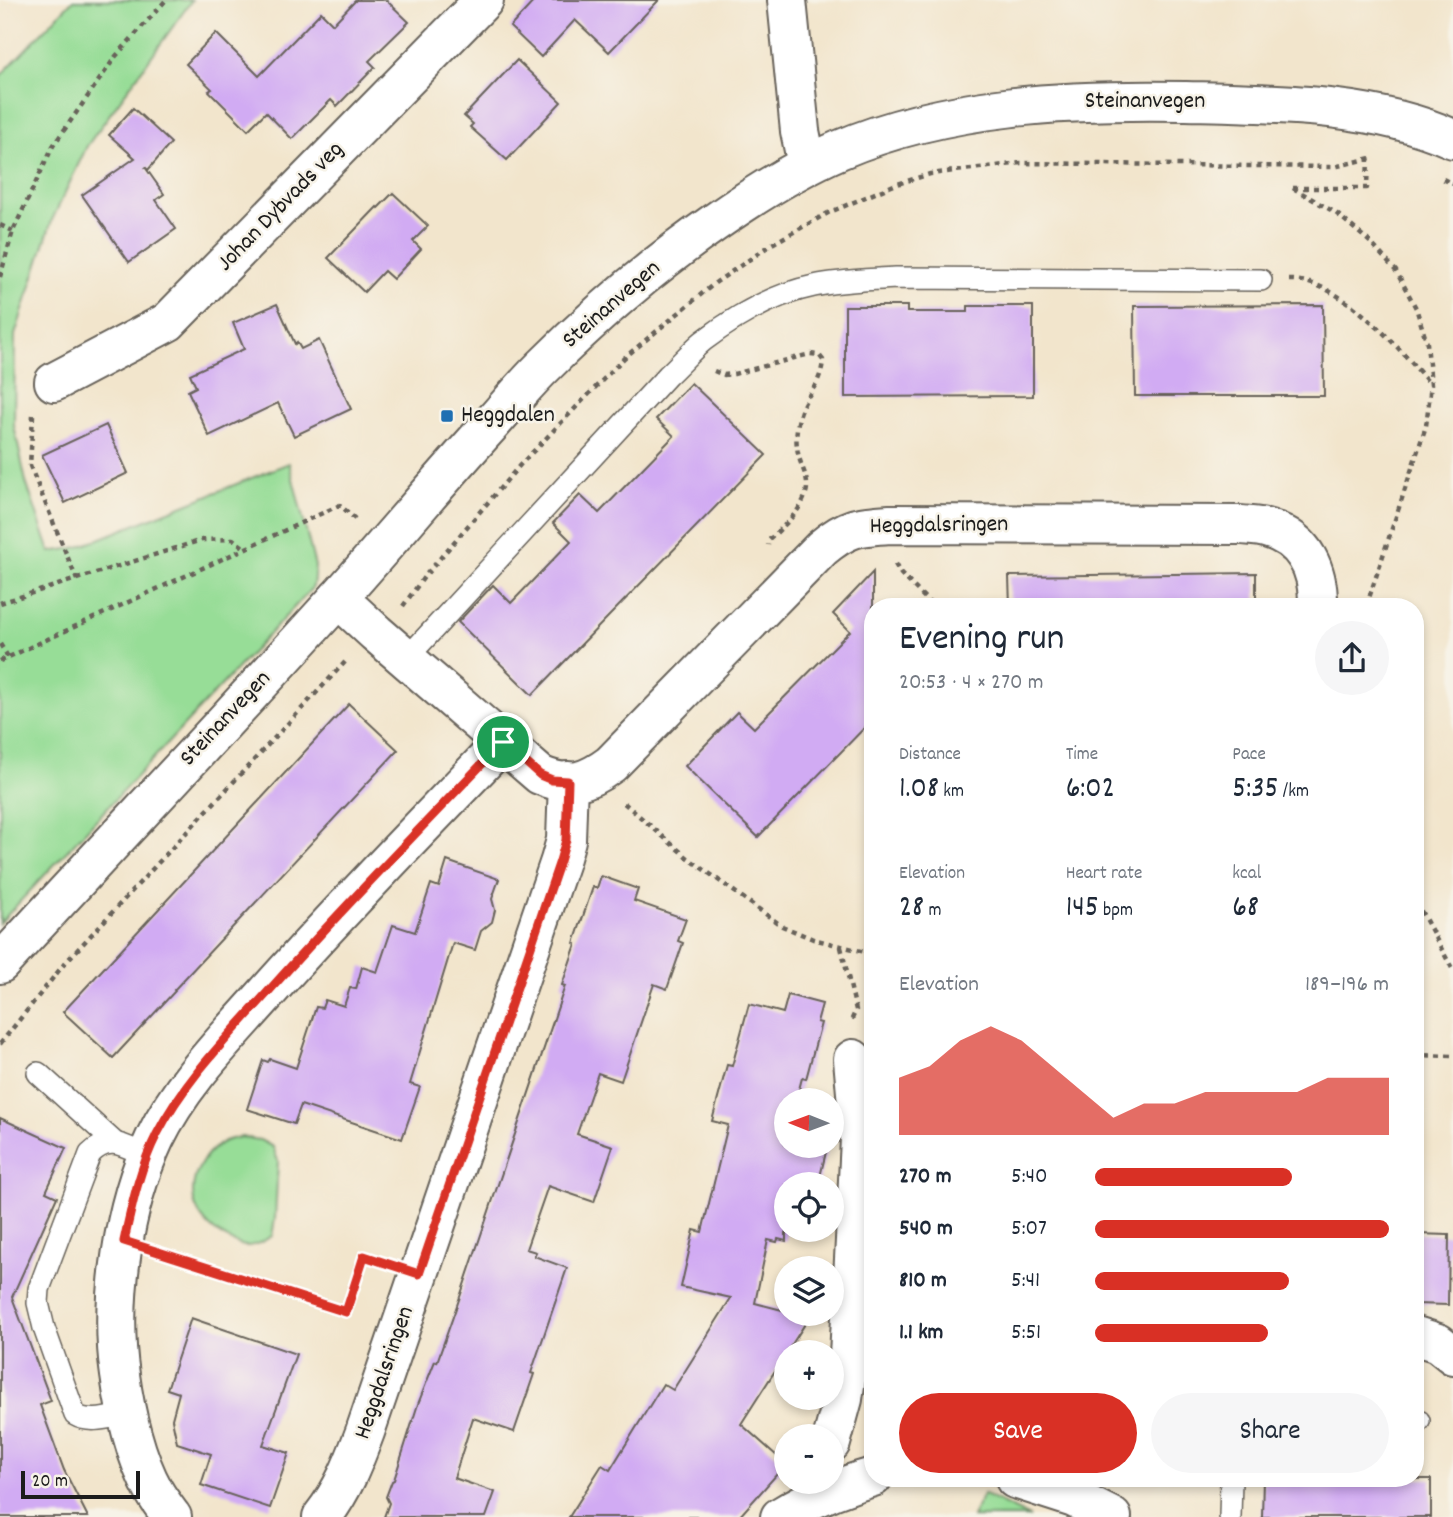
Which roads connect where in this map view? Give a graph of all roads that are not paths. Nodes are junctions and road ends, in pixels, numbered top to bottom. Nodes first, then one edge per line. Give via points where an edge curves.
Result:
1 (484, 0) edge
2 (787, 0) edge
3 (1453, 138) edge
4 (807, 165) junction
5 (1261, 280) road end
6 (54, 382) road end
7 (338, 598) junction
8 (1318, 598) edge
9 (406, 659) junction
10 (503, 742) junction
11 (581, 779) junction
12 (0, 964) edge
13 (853, 1059) road end
14 (38, 1073) dead end
15 (131, 1149) junction
16 (1424, 1339) edge
17 (1453, 1355) edge
18 (127, 1414) junction
19 (836, 1424) edge
20 (864, 1480) edge
21 (844, 1485) edge
22 (1040, 1487) edge
23 (1231, 1487) edge
24 (816, 1494) edge
25 (172, 1517) edge
26 (321, 1517) edge
27 (780, 1517) edge
28 (1112, 1517) edge
29 (1230, 1517) edge

1 - 6 street, Johan Dybvads veg via 168,322
2 - 4 street
3 - 4 street, Steinanvegen via 1375,115 1320,108 1221,102 1069,103 951,117 894,131
4 - 7 street, Steinanvegen via 672,252 616,298 541,369
5 - 9 lane via 895,278 845,281 781,295 744,313 694,349
7 - 9 street
7 - 12 street, Steinanvegen
8 - 11 street, Heggdalsringen via 1317,577 1308,559 1284,534 1266,528 890,524 851,528 822,548 611,764
9 - 10 street
10 - 11 street via 540,775 552,780
10 - 15 street via 297,960 200,1069 172,1108
11 - 26 street, Heggdalsringen via 560,861 365,1432 336,1499
13 - 19 street via 860,1138 848,1366
14 - 15 lane
15 - 18 street via 132,1202 118,1269 115,1317
15 - 18 lane via 104,1143 90,1154 39,1289 38,1303 75,1415 94,1420
16 - 17 street
18 - 25 street via 154,1491
20 - 21 street
22 - 28 street
23 - 29 lane
24 - 27 street

